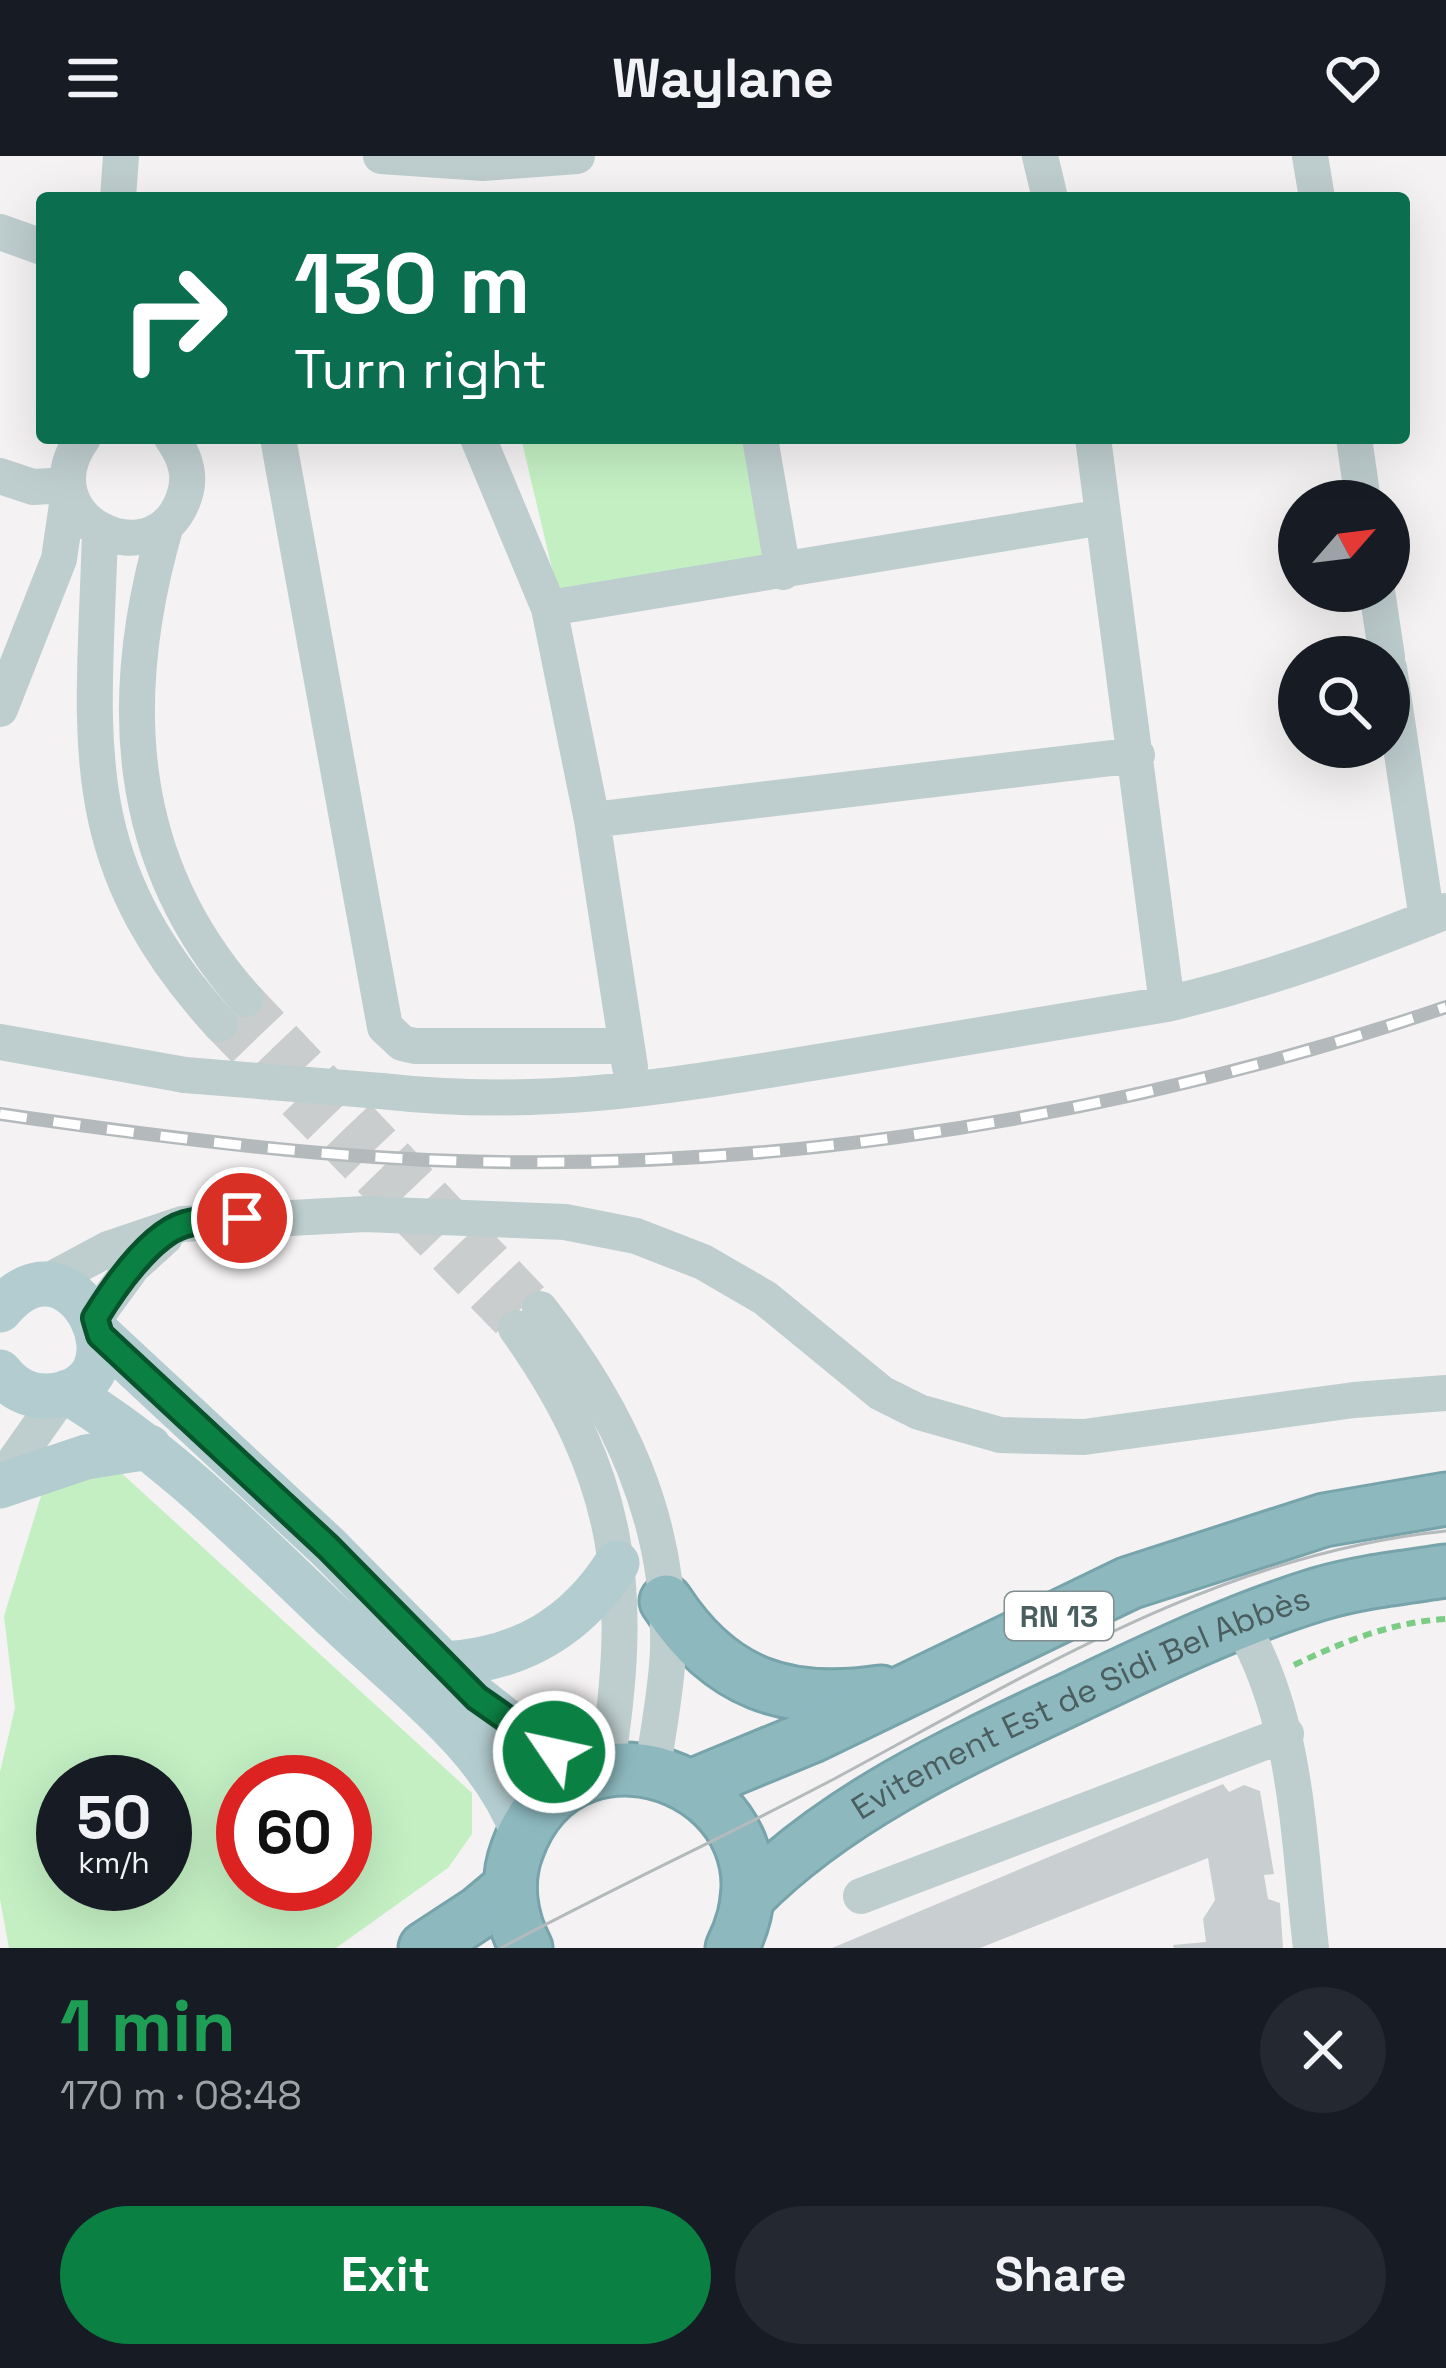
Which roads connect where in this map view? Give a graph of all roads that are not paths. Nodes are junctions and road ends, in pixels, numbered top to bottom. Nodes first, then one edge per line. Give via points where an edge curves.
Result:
1 (121, 156) edge
2 (381, 156) edge
3 (577, 156) edge
4 (1040, 156) edge
5 (1310, 156) edge
6 (548, 157) edge
7 (118, 192) edge
8 (1049, 192) edge
9 (1316, 192) edge
10 (0, 232) edge
11 (36, 245) edge
12 (80, 444) edge
13 (279, 444) edge
14 (481, 444) edge
15 (761, 444) edge
16 (1094, 444) edge
17 (1355, 444) edge
18 (189, 448) edge
19 (0, 476) edge
20 (1360, 480) edge
21 (69, 488) junction
22 (1103, 517) junction
23 (166, 525) junction
24 (97, 530) junction
25 (783, 572) junction
26 (51, 581) junction
27 (549, 608) junction
28 (2, 698) edge
29 (1137, 754) junction
30 (1408, 768) edge
31 (592, 820) junction
32 (1437, 915) edge
33 (1167, 1004) junction
34 (0, 1042) edge
35 (626, 1046) junction
36 (633, 1093) junction
37 (182, 1224) junction
38 (15, 1292) edge
39 (97, 1327) junction
40 (0, 1372) edge
41 (65, 1393) junction
42 (1446, 1393) edge
43 (149, 1448) junction
44 (0, 1484) edge
45 (1446, 1498) edge
46 (617, 1563) junction
47 (1446, 1571) edge
48 (666, 1601) junction
49 (1240, 1622) junction
50 (443, 1664) junction
51 (917, 1686) junction
52 (1286, 1734) junction
53 (636, 1775) junction
54 (523, 1833) junction
55 (510, 1887) junction
56 (862, 1896) dead end
57 (743, 1931) edge
58 (425, 1948) edge
59 (526, 1948) edge
60 (1311, 1948) edge

1 - 7 street
2 - 6 street via 483,163
3 - 6 street
4 - 8 street
5 - 9 street
10 - 11 street
12 - 21 street
13 - 35 street via 385,1027 415,1046
14 - 27 street
15 - 25 street
16 - 22 street
17 - 20 street
18 - 23 street via 187,489
19 - 21 street
21 - 24 street
21 - 26 street
22 - 25 street
22 - 29 street
23 - 24 street via 134,538
23 - 24 street via 139,658 144,797 175,897 233,1011 178,978 118,868 101,808 94,746
24 - 26 street
25 - 27 street
26 - 28 street
27 - 31 street
29 - 31 street
29 - 33 street
30 - 32 street
31 - 35 street
32 - 33 street via 1336,957
33 - 36 street
34 - 36 street, bridge via 185,1075 458,1100
35 - 36 street
37 - 38 street
37 - 39 street via 133,1266
37 - 42 street via 365,1214 565,1222 636,1236 765,1298 881,1394 1000,1435 1084,1437
38 - 39 main road via 72,1293
39 - 41 main road via 93,1369
39 - 50 main road
40 - 41 main road via 30,1394
41 - 43 main road
41 - 44 street
43 - 44 main road via 86,1456
43 - 54 main road via 471,1747 511,1801
45 - 51 highway, RN 13 via 1324,1520 1129,1583
46 - 48 street via 584,1438 528,1318 580,1360 613,1415 645,1496
46 - 50 main road via 558,1630 503,1656
46 - 53 street
47 - 49 highway, Evitement Est de Sidi Bel Abbès / RN 13 via 1324,1592
48 - 51 highway via 705,1651 758,1684 819,1698
48 - 53 street via 668,1652
49 - 52 street
49 - 57 highway, Evitement Est de Sidi Bel Abbès / RN 13 via 980,1742 865,1806 805,1845
50 - 53 main road via 514,1727
51 - 53 highway, RN 13
52 - 56 street
52 - 60 street
53 - 54 highway via 566,1786
53 - 57 highway via 717,1808 734,1831 748,1875
54 - 55 highway
55 - 58 highway
55 - 59 highway

